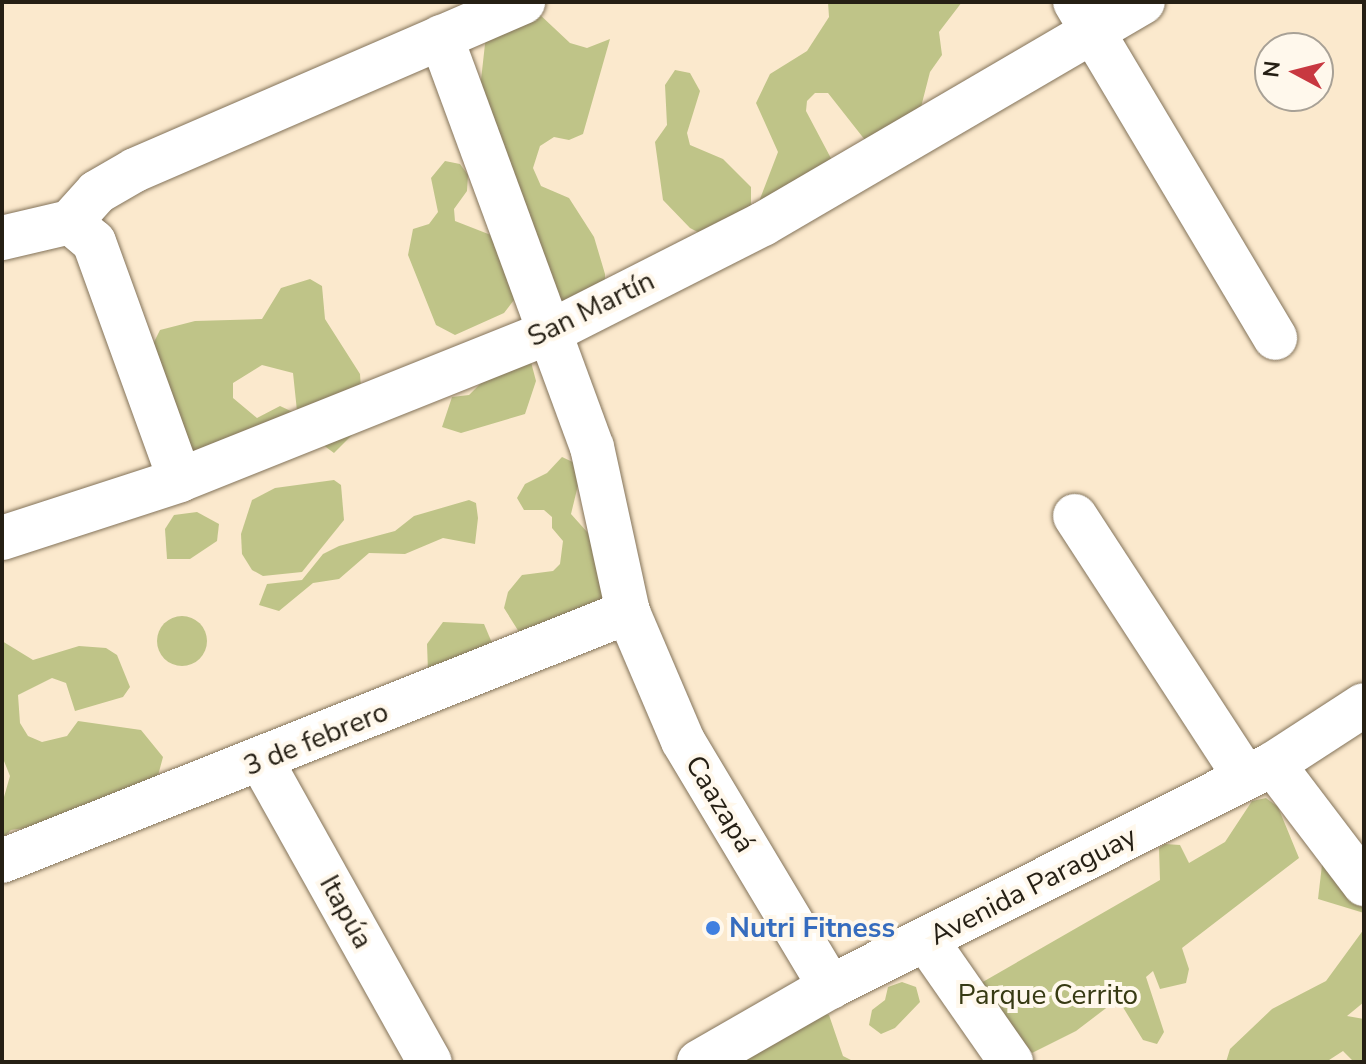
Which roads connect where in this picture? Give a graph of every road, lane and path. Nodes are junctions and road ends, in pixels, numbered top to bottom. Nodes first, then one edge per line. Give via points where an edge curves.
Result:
1 (523, 2) edge
2 (1143, 2) edge
3 (1085, 17) edge
4 (441, 37) junction
5 (70, 222) junction
6 (2, 238) edge
7 (550, 332) junction
8 (1275, 338) dead end
9 (180, 480) junction
10 (1075, 516) dead end
11 (2, 538) edge
12 (628, 612) junction
13 (1364, 705) edge
14 (262, 762) junction
15 (1259, 770) junction
16 (2, 861) edge
17 (1364, 884) edge
18 (926, 940) junction
19 (830, 987) junction
20 (996, 1057) edge
21 (430, 1062) edge
22 (699, 1062) edge

1 - 4 street
2 - 3 street, San Martín
3 - 7 street, San Martín via 763,224
3 - 8 street
4 - 5 street via 135,170 97,192
4 - 7 street, Caazapá
5 - 6 street
5 - 9 street via 94,242
7 - 9 street, San Martín
7 - 12 street, Caazapá via 592,447
9 - 11 street, San Martín
10 - 15 street
12 - 14 street, 3 de febrero
12 - 19 street, Caazapá via 683,741
13 - 15 street, Avenida Paraguay
14 - 16 street, 3 de febrero
14 - 21 street, Itapúa
15 - 17 street
15 - 18 street, Avenida Paraguay
18 - 19 street, Avenida Paraguay
18 - 20 street
19 - 22 street, Avenida Paraguay

